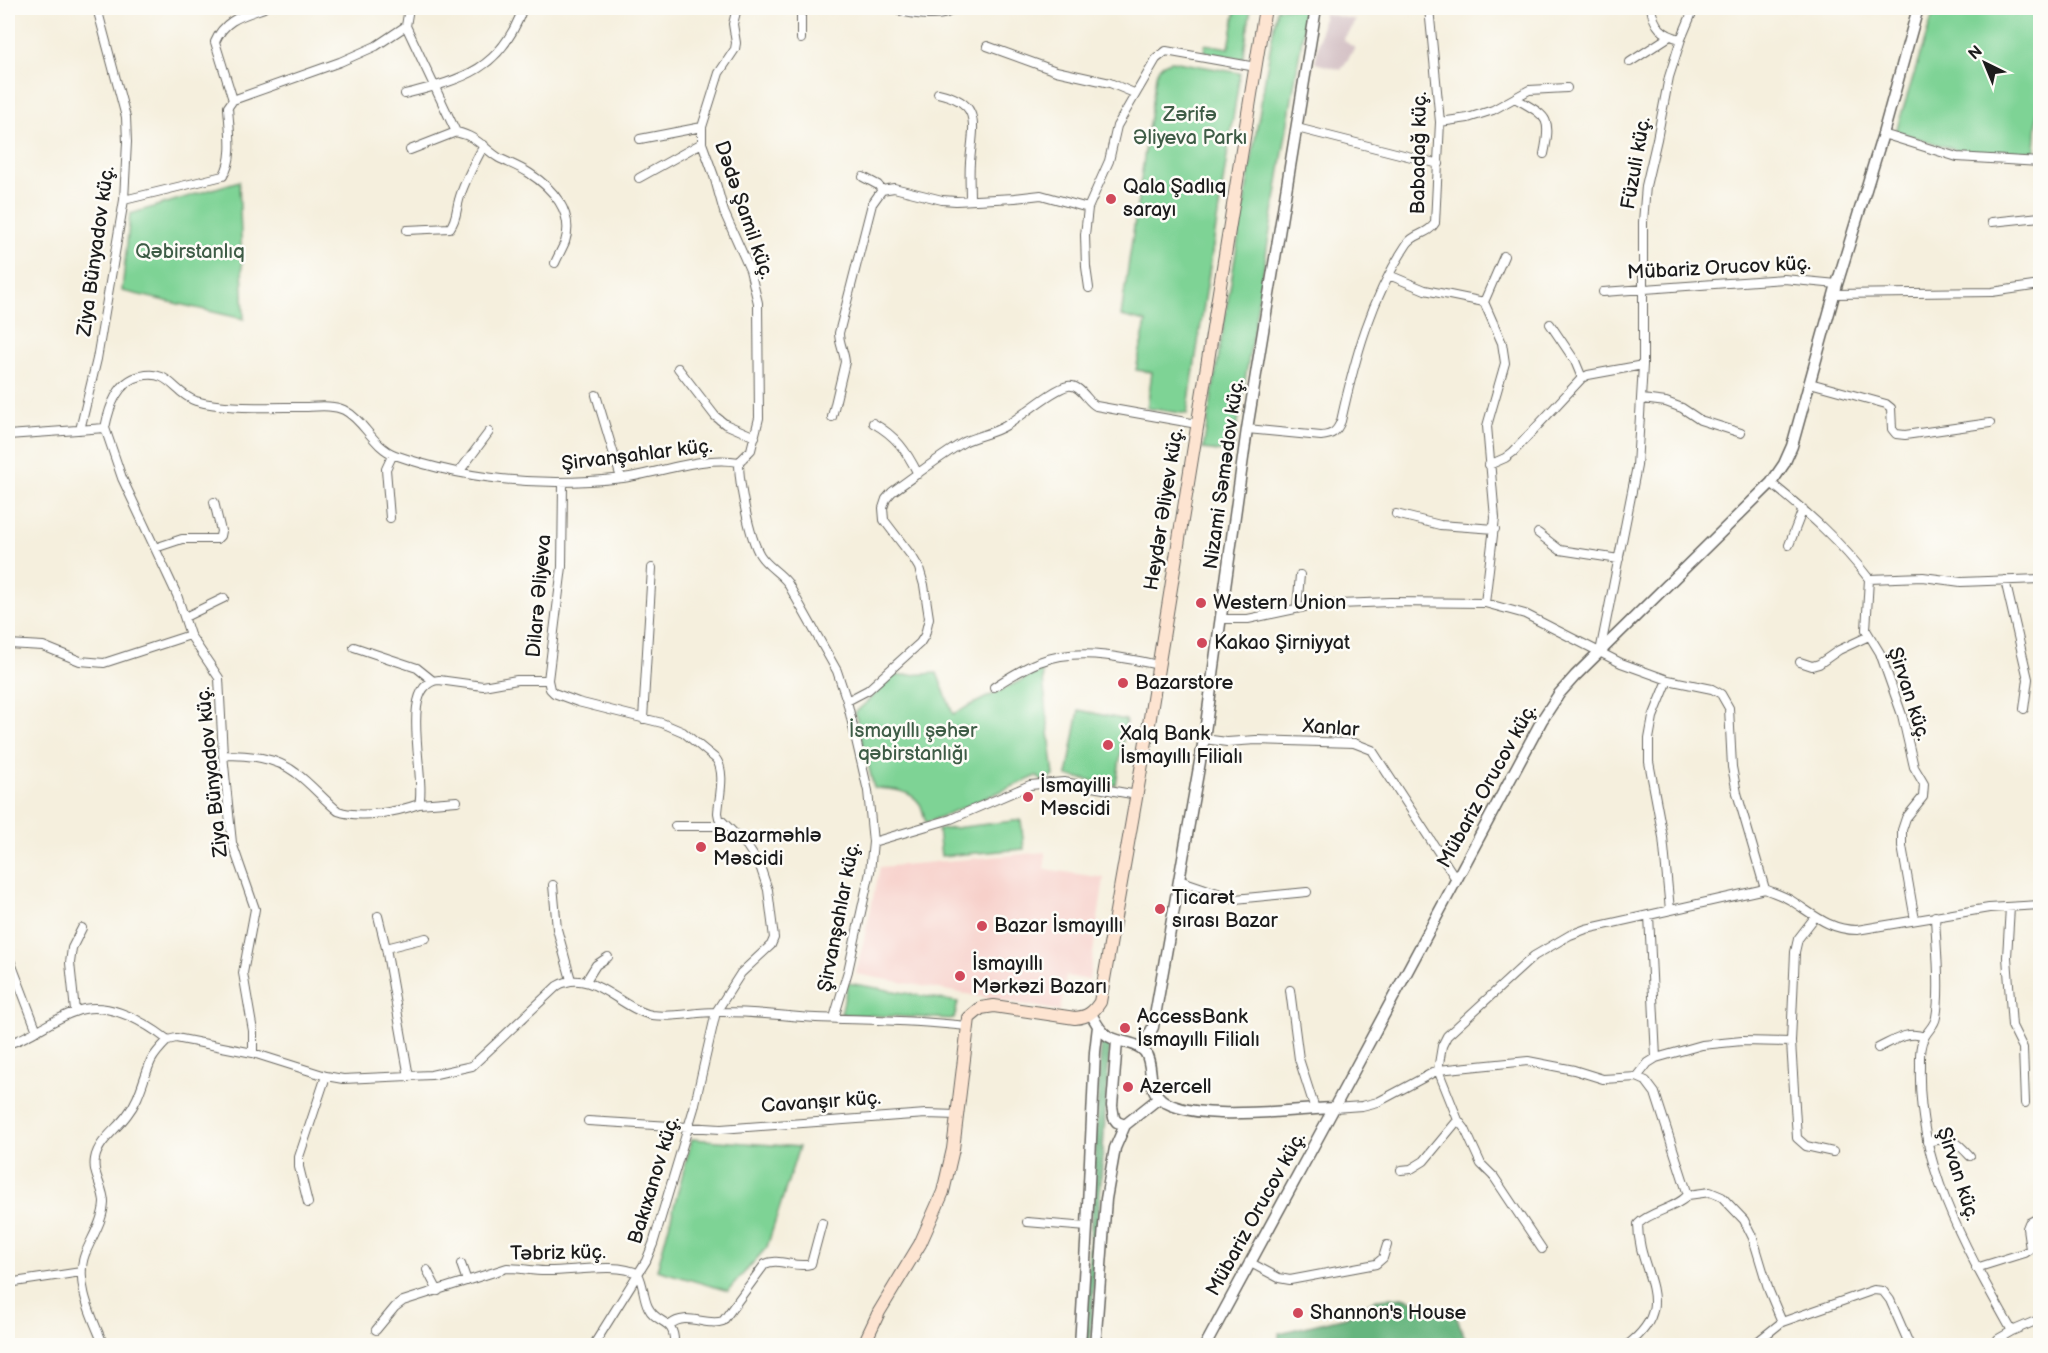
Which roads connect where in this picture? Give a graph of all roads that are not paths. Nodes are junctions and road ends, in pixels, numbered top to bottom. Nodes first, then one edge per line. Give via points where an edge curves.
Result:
1 (97, 8) edge
2 (264, 8) edge
3 (409, 8) edge
4 (523, 8) edge
5 (737, 8) edge
6 (801, 8) edge
7 (891, 8) edge
8 (954, 8) edge
9 (1265, 8) edge
10 (1316, 8) edge
11 (1429, 8) edge
12 (1651, 8) edge
13 (1694, 8) edge
14 (1918, 8) edge
15 (406, 26) junction
16 (1670, 36) junction
17 (801, 39) dead end
18 (1681, 39) junction
19 (987, 46) dead end
20 (1630, 62) dead end
21 (1256, 67) junction
22 (435, 86) junction
23 (1567, 88) dead end
24 (938, 93) dead end
25 (1134, 93) junction
26 (405, 94) dead end
27 (1515, 98) junction
28 (233, 100) junction
29 (1440, 122) junction
30 (702, 127) junction
31 (1297, 128) junction
32 (456, 132) junction
33 (1883, 134) junction
34 (640, 139) dead end
35 (702, 143) junction
36 (484, 146) junction
37 (410, 150) dead end
38 (1544, 154) dead end
39 (2040, 162) edge
40 (1439, 164) junction
41 (863, 177) dead end
42 (639, 178) dead end
43 (882, 190) junction
44 (124, 200) junction
45 (970, 200) junction
46 (1088, 208) junction
47 (2040, 217) edge
48 (1992, 222) dead end
49 (407, 230) dead end
50 (1504, 256) dead end
51 (555, 263) dead end
52 (1389, 275) junction
53 (2040, 285) edge
54 (1089, 288) dead end
55 (1835, 289) junction
56 (1643, 290) junction
57 (1603, 292) dead end
58 (1484, 302) junction
59 (1550, 324) dead end
60 (1643, 365) junction
61 (678, 368) dead end
62 (1582, 378) junction
63 (1810, 382) junction
64 (596, 395) dead end
65 (1642, 399) junction
66 (832, 417) dead end
67 (873, 423) dead end
68 (1990, 423) dead end
69 (1197, 424) junction
70 (105, 429) junction
71 (1247, 429) junction
72 (80, 430) junction
73 (489, 432) dead end
74 (1741, 433) dead end
75 (8, 435) edge
76 (755, 437) junction
77 (393, 454) junction
78 (740, 462) junction
79 (1489, 465) junction
80 (459, 472) junction
81 (918, 474) junction
82 (621, 478) junction
83 (563, 483) junction
84 (1771, 483) junction
85 (214, 502) dead end
86 (1803, 509) junction
87 (1396, 514) dead end
88 (390, 518) dead end
89 (1495, 529) junction
90 (1538, 533) dead end
91 (1790, 545) dead end
92 (155, 548) junction
93 (1619, 560) junction
94 (652, 568) dead end
95 (1300, 574) dead end
96 (1869, 579) junction
97 (2040, 579) edge
98 (2005, 580) junction
99 (224, 598) dead end
100 (1485, 603) junction
101 (1297, 608) junction
102 (185, 617) junction
103 (1221, 619) junction
104 (190, 634) junction
105 (1869, 636) junction
106 (8, 644) edge
107 (354, 647) dead end
108 (1600, 653) junction
109 (1800, 662) dead end
110 (1159, 665) junction
111 (432, 680) junction
112 (548, 680) junction
113 (1668, 680) junction
114 (994, 687) dead end
115 (847, 701) junction
116 (2024, 709) dead end
117 (643, 719) junction
118 (1204, 739) junction
119 (224, 754) junction
120 (1137, 795) junction
121 (457, 801) dead end
122 (419, 804) junction
123 (724, 823) junction
124 (675, 826) dead end
125 (873, 842) junction
126 (1456, 879) junction
127 (1179, 880) junction
128 (553, 885) dead end
129 (1765, 890) junction
130 (1307, 892) dead end
131 (2040, 905) edge
132 (2010, 907) junction
133 (1670, 910) junction
134 (1649, 915) junction
135 (378, 916) dead end
136 (1935, 916) junction
137 (1815, 917) junction
138 (1915, 920) junction
139 (82, 928) dead end
140 (426, 938) dead end
141 (386, 948) junction
142 (8, 955) edge
143 (608, 957) dead end
144 (571, 980) junction
145 (586, 981) junction
146 (1290, 990) dead end
147 (75, 1011) junction
148 (716, 1012) junction
149 (1091, 1014) junction
150 (834, 1018) junction
151 (967, 1026) junction
152 (1098, 1026) junction
153 (37, 1031) junction
154 (1924, 1037) junction
155 (168, 1040) junction
156 (1117, 1041) junction
157 (1791, 1042) junction
158 (8, 1044) edge
159 (1878, 1048) dead end
160 (1142, 1049) junction
161 (253, 1053) junction
162 (1656, 1058) junction
163 (1438, 1070) junction
164 (326, 1076) junction
165 (409, 1077) junction
166 (1637, 1077) junction
167 (1159, 1098) junction
168 (2025, 1103) dead end
169 (1334, 1108) junction
170 (1315, 1109) junction
171 (957, 1115) junction
172 (1458, 1120) junction
173 (588, 1121) dead end
174 (1125, 1125) junction
175 (688, 1128) junction
176 (1927, 1142) junction
177 (1833, 1152) dead end
178 (1970, 1156) dead end
179 (1401, 1170) dead end
180 (1688, 1195) junction
181 (308, 1203) dead end
182 (2040, 1217) edge
183 (1027, 1222) dead end
184 (822, 1223) dead end
185 (1087, 1227) junction
186 (1387, 1245) dead end
187 (1542, 1249) dead end
188 (1249, 1262) junction
189 (461, 1264) dead end
190 (1976, 1268) junction
191 (427, 1270) dead end
192 (81, 1272) junction
193 (638, 1274) junction
194 (467, 1281) junction
195 (8, 1283) edge
196 (438, 1291) junction
197 (2040, 1321) edge
198 (1782, 1322) junction
199 (670, 1324) junction
200 (376, 1330) dead end
201 (2012, 1331) junction
202 (104, 1346) edge
203 (593, 1346) edge
204 (674, 1346) edge
205 (863, 1346) edge
206 (1080, 1346) edge
207 (1095, 1346) edge
208 (1204, 1346) edge
209 (1626, 1346) edge
210 (1752, 1346) edge
211 (1910, 1346) edge
212 (1994, 1346) edge

1 - 44 street, Ziya Bünyadov küç. via 126,117
2 - 28 street via 229,22 215,42
3 - 15 street
4 - 22 street via 506,44 486,64
5 - 30 street, Dədə Şamil küç. via 733,24 735,49 719,73
6 - 17 street
7 - 8 street via 943,15
9 - 21 main road, Heydər Əliyev küç.
10 - 31 street, Nizami Səmədov küç.
11 - 29 street, Babadağ küç.
12 - 16 street via 1653,21
13 - 18 street, Füzuli küç.
14 - 33 street, Mübariz Orucov küç.
15 - 22 street
15 - 28 street via 376,46 340,62
16 - 18 street
16 - 20 street
18 - 56 street, Füzuli küç. via 1646,186
19 - 25 street
21 - 25 street via 1166,51 1156,59
21 - 69 main road, Heydər Əliyev küç.
22 - 26 street
22 - 32 street
23 - 27 street via 1529,90
24 - 45 street via 955,97 967,106 975,123
25 - 46 street via 1117,126 1108,161
27 - 29 street via 1468,118
27 - 38 street via 1539,112 1547,123
28 - 44 street via 228,107 229,158 223,176
29 - 40 street, Babadağ küç.
30 - 34 street
30 - 35 street, Dədə Şamil küç.
31 - 40 street
31 - 71 street, Nizami Səmədov küç.
32 - 36 street via 469,135
32 - 37 street
33 - 39 street via 1957,157
33 - 55 street, Mübariz Orucov küç.
35 - 42 street
35 - 76 street, Dədə Şamil küç. via 724,212 750,270 758,303 759,418
36 - 49 street via 467,179 450,228
36 - 51 street via 550,188 561,202 567,223 566,240
40 - 52 street, Babadağ küç. via 1435,223 1432,229 1409,241
41 - 43 street
43 - 45 street via 894,188 942,200
43 - 66 street via 872,204 839,333 844,362
44 - 72 street, Ziya Bünyadov küç. via 97,358
45 - 46 street via 1041,195
46 - 54 street via 1084,235
47 - 48 street
50 - 58 street
52 - 58 street via 1425,290
52 - 71 street, Babadağ küç. via 1363,334 1336,431 1321,436
53 - 55 street via 1992,291
55 - 56 street, Mübariz Orucov küç. via 1784,279
55 - 63 street, Mübariz Orucov küç.
56 - 57 street, Mübariz Orucov küç.
56 - 60 street, Füzuli küç.
58 - 79 street via 1505,354 1486,426
59 - 62 street
60 - 62 street
60 - 65 street, Füzuli küç.
61 - 76 street via 715,416
62 - 79 street via 1513,452
63 - 68 street via 1886,404 1891,408 1896,434
63 - 84 street, Mübariz Orucov küç. via 1792,446
64 - 82 street
65 - 74 street via 1666,402 1700,420
65 - 93 street, Füzuli küç. via 1637,466
67 - 81 street via 906,451
69 - 81 street via 1096,406 1075,387 1068,386 1005,426 964,442
69 - 110 main road, Heydər Əliyev küç.
70 - 72 street
70 - 77 street, Şirvanşahlar küç. via 117,393 128,381 152,374 163,376 187,397 208,403 343,409
70 - 92 street, Ziya Bünyadov küç. via 122,478
71 - 103 street, Nizami Səmədov küç.
72 - 75 street
73 - 80 street
76 - 78 street, Dədə Şamil küç. via 751,450
77 - 80 street, Şirvanşahlar küç.
77 - 88 street via 386,469
78 - 82 street, Şirvanşahlar küç. via 716,460
78 - 115 street, Şirvanşahlar küç. via 741,492 756,547 787,582 826,648
79 - 89 street
80 - 83 street, Şirvanşahlar küç. via 511,481
81 - 115 street via 892,492 883,508 884,520 919,568 929,618 925,635 868,690
82 - 83 street, Şirvanşahlar küç.
83 - 112 street, Dilarə Əliyeva via 562,567
84 - 86 street
84 - 108 street, Mübariz Orucov küç.
85 - 92 street via 221,531 217,539 182,538
86 - 91 street
86 - 96 street via 1851,555
87 - 89 street via 1440,525
89 - 100 street
90 - 93 street via 1560,550
92 - 102 street, Ziya Bünyadov küç.
93 - 108 street, Füzuli küç.
94 - 117 street
95 - 101 street
96 - 98 street
96 - 105 street, Şirvan küç. via 1865,621
97 - 98 street
98 - 116 street via 2028,679
99 - 102 street
100 - 101 street via 1390,602
100 - 108 street via 1525,614
101 - 103 street via 1256,617
102 - 104 street, Ziya Bünyadov küç.
103 - 118 street, Nizami Səmədov küç.
104 - 106 street via 104,663 80,661 43,646
104 - 119 street, Ziya Bünyadov küç. via 219,678
105 - 109 street via 1819,664
105 - 138 street, Şirvan küç. via 1880,653 1902,715 1914,767 1924,784 1923,797 1902,830
107 - 111 street via 417,668
108 - 113 street
108 - 126 street, Mübariz Orucov küç. via 1559,694 1542,720
110 - 114 street via 1103,654 1062,655 1038,662
110 - 120 main road, Heydər Əliyev küç.
111 - 112 street, Dilarə Əliyeva via 483,686
111 - 122 street via 416,705 422,791
112 - 117 street via 554,693
113 - 129 street via 1712,689 1726,700 1737,793
113 - 133 street via 1653,717 1649,762 1664,837
115 - 125 street, Şirvanşahlar küç. via 868,792
117 - 123 street via 682,732 720,765 718,813
118 - 126 street, Xanlar via 1354,743 1372,750
118 - 127 street, Nizami Səmədov küç.
119 - 122 street via 281,764 346,814 399,812
119 - 161 street, Ziya Bünyadov küç. via 232,843 255,909 243,973
120 - 125 street via 1064,782 1030,785 951,819
120 - 149 main road, Heydər Əliyev küç. via 1100,1002
121 - 122 street
123 - 124 street
123 - 148 street, Bakıxanov küç. via 760,866 768,890 774,938 741,973
125 - 150 street, Şirvanşahlar küç. via 868,881
126 - 169 street, Mübariz Orucov küç.
127 - 130 street via 1235,899
127 - 160 street, Nizami Səmədov küç. via 1153,1027
128 - 144 street via 557,929
129 - 133 street
129 - 137 street via 1790,899
131 - 132 street
132 - 136 street
132 - 168 street via 2007,957 2012,1026 2023,1048
133 - 134 street
134 - 162 street
134 - 163 street via 1570,934 1534,956 1447,1036
135 - 141 street
136 - 138 street
136 - 154 street, Şirvan küç. via 1938,1003 1936,1018
137 - 138 street via 1844,930
137 - 157 street via 1798,939 1795,951
139 - 147 street via 70,963
140 - 141 street
141 - 165 street
142 - 153 street
143 - 145 street via 596,965
144 - 145 street
144 - 165 street via 557,986 472,1066
145 - 148 street via 648,1014 671,1017
146 - 170 street via 1297,1048
147 - 153 street
147 - 155 street via 96,1007 127,1015 146,1023
148 - 150 street
148 - 175 street, Bakıxanov küç.
149 - 151 main road via 1075,1018 994,1006 976,1011
149 - 152 street
150 - 151 street
151 - 171 main road
152 - 156 street
152 - 185 street
153 - 158 street
154 - 159 street via 1907,1034
154 - 176 street, Şirvan küç. via 1920,1070
155 - 161 street via 176,1038
155 - 192 street via 152,1060 128,1114 99,1147 94,1160 104,1203
156 - 160 street
156 - 174 street via 1112,1110 1117,1122
157 - 162 street via 1718,1042
157 - 177 street via 1797,1138 1806,1146
160 - 167 street
161 - 164 street
162 - 166 street
163 - 166 street via 1528,1061 1603,1079
163 - 169 street via 1377,1102
163 - 172 street
164 - 165 street
164 - 181 street via 299,1157
166 - 180 street via 1655,1093
167 - 170 street via 1179,1108 1221,1113
167 - 174 street
169 - 170 street
169 - 188 street, Mübariz Orucov küç.
171 - 175 street, Cavanşır küç. via 737,1129
171 - 205 main road via 951,1164 933,1217
172 - 179 street via 1424,1161
172 - 187 street via 1481,1164
173 - 175 street, Cavanşır küç.
174 - 207 street via 1115,1148 1106,1199
175 - 193 street, Bakıxanov küç. via 653,1244
176 - 178 street via 1955,1140
176 - 190 street, Şirvan küç. via 1945,1200
180 - 198 street via 1710,1192 1722,1197 1744,1220
180 - 209 street via 1638,1224 1655,1307 1644,1329
182 - 190 street via 2027,1228 2030,1249
183 - 185 street
184 - 199 street via 811,1264 803,1267 772,1261 765,1264 723,1321 687,1318
185 - 206 street
186 - 188 street via 1383,1258 1376,1264 1298,1280 1279,1278
188 - 208 street, Mübariz Orucov küç.
189 - 194 street
190 - 201 street, Şirvan küç.
191 - 196 street
192 - 195 street
192 - 202 street
193 - 194 street, Təbriz küç. via 619,1269 507,1268
193 - 199 street, Bakıxanov küç. via 647,1306
193 - 203 street
194 - 196 street, Təbriz küç.
196 - 200 street, Təbriz küç. via 403,1301
197 - 201 street
198 - 210 street
198 - 211 street via 1874,1290 1890,1300
199 - 204 street
201 - 212 street

